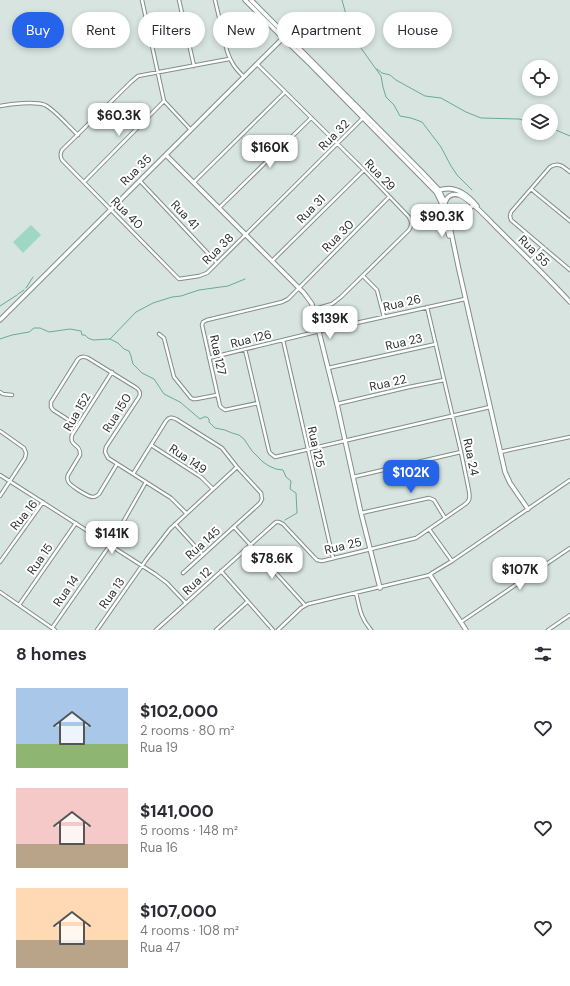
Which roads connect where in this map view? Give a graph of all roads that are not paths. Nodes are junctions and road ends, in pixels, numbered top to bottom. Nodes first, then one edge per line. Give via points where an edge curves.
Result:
1 (142, 0) edge
2 (179, 0) edge
3 (215, 0) edge
4 (245, 0) edge
5 (251, 0) edge
6 (277, 26) edge
7 (277, 32) edge
8 (277, 44) edge
9 (293, 48) edge
10 (299, 48) edge
11 (229, 59) junction
12 (257, 64) junction
13 (194, 66) junction
14 (158, 72) junction
15 (244, 77) junction
16 (285, 92) junction
17 (164, 102) junction
18 (0, 106) edge
19 (365, 116) junction
20 (311, 118) junction
21 (191, 130) junction
22 (78, 135) junction
23 (337, 144) junction
24 (166, 155) junction
25 (364, 170) junction
26 (570, 172) edge
27 (140, 180) junction
28 (84, 182) junction
29 (194, 182) junction
30 (531, 189) junction
31 (438, 191) junction
32 (389, 197) junction
33 (445, 203) junction
34 (473, 204) junction
35 (219, 208) junction
36 (111, 209) junction
37 (446, 218) junction
38 (570, 221) edge
39 (246, 235) junction
40 (543, 247) junction
41 (272, 261) junction
42 (530, 261) junction
43 (217, 262) junction
44 (570, 270) edge
45 (364, 276) junction
46 (179, 279) joint
47 (299, 288) junction
48 (465, 299) junction
49 (570, 302) edge
50 (427, 307) junction
51 (314, 310) junction
52 (384, 317) junction
53 (1, 319) edge
54 (320, 331) junction
55 (159, 334) dead end
56 (283, 340) junction
57 (436, 344) junction
58 (245, 349) junction
59 (209, 358) junction
60 (328, 368) junction
61 (112, 372) junction
62 (444, 380) junction
63 (0, 392) edge
64 (12, 395) dead end
65 (217, 395) junction
66 (258, 403) junction
67 (337, 404) junction
68 (490, 408) junction
69 (453, 416) junction
70 (78, 426) junction
71 (0, 431) edge
72 (570, 437) edge
73 (345, 441) junction
74 (151, 445) junction
75 (308, 450) junction
76 (461, 452) junction
77 (500, 452) junction
78 (117, 464) junction
79 (237, 467) junction
80 (133, 474) junction
81 (0, 475) edge
82 (353, 477) junction
83 (570, 480) edge
84 (10, 481) junction
85 (146, 482) junction
86 (213, 489) junction
87 (0, 496) edge
88 (43, 502) junction
89 (528, 509) junction
90 (186, 513) junction
91 (361, 513) junction
92 (445, 518) junction
93 (76, 523) junction
94 (175, 524) junction
95 (234, 527) junction
96 (429, 529) junction
97 (250, 544) junction
98 (110, 545) junction
99 (570, 548) edge
100 (370, 550) junction
101 (203, 555) junction
102 (333, 558) junction
103 (452, 561) junction
104 (0, 562) edge
105 (142, 566) junction
106 (221, 571) junction
107 (183, 573) dead end
108 (430, 575) junction
109 (380, 588) junction
110 (0, 592) edge
111 (356, 593) junction
112 (247, 602) junction
113 (186, 603) junction
114 (19, 605) junction
115 (305, 605) junction
116 (570, 615) edge
117 (461, 622) junction
118 (52, 628) junction
119 (55, 630) edge
120 (97, 630) edge
121 (156, 630) edge
122 (216, 630) edge
123 (274, 630) edge
124 (278, 630) edge
125 (371, 630) edge
126 (466, 630) edge
127 (548, 630) edge

1 - 14 street
2 - 13 street
3 - 11 street
4 - 7 street
5 - 6 street
8 - 12 street, Rua 35
9 - 19 street
10 - 19 street
11 - 13 street
11 - 15 street
12 - 15 street, Rua 35
12 - 16 street, Rua 29
13 - 14 street
14 - 17 street
14 - 22 street via 135,79
15 - 21 street, Rua 35
16 - 20 street, Rua 29
16 - 29 street
17 - 21 street
17 - 28 street
18 - 22 street via 43,104
19 - 23 street, Rua 32
19 - 31 street
20 - 23 street, Rua 29
20 - 35 street
21 - 24 street, Rua 35
22 - 28 street, Rua 40 via 62,150 60,156
23 - 25 street, Rua 29
23 - 39 street, Rua 32
24 - 27 street, Rua 35
24 - 29 street
25 - 32 street, Rua 29
25 - 41 street, Rua 31
26 - 30 street via 564,166 554,164
27 - 36 street, Rua 35
27 - 43 street, Rua 41
28 - 36 street, Rua 40
29 - 35 street
30 - 38 street
30 - 40 street via 510,216 511,220
31 - 33 street
31 - 34 street via 460,191
31 - 37 street
32 - 45 street, Rua 29 via 409,217 411,226
32 - 47 street, Rua 30
33 - 34 street via 447,198 455,194
33 - 37 street
34 - 37 street via 467,211
34 - 42 street, Rua 55
35 - 39 street
36 - 46 street, Rua 40
36 - 53 street, Rua 35
37 - 48 street
39 - 41 street
39 - 43 street, Rua 38
40 - 42 street
40 - 44 street
41 - 47 street
42 - 49 street, Rua 55
43 - 46 street, Rua 38 via 203,275
45 - 51 street, Rua 29 via 336,302
45 - 52 street via 377,290
47 - 51 street via 310,300
47 - 59 street, Rua 127 via 285,301 204,321 202,325
48 - 50 street, Rua 26
48 - 68 street
50 - 52 street, Rua 26
50 - 57 street, Rua 24
51 - 54 street
52 - 54 street, Rua 26
54 - 56 street, Rua 126
54 - 60 street
55 - 65 street via 164,338 174,377 191,398
56 - 58 street, Rua 126
56 - 75 street, Rua 125
57 - 60 street, Rua 23
57 - 62 street, Rua 24
58 - 59 street, Rua 126
58 - 66 street
59 - 65 street, Rua 127
60 - 67 street
61 - 70 street, Rua 152
61 - 70 street, Rua 150 via 84,356 74,365 51,404 53,410
61 - 78 street, Rua 150 via 137,388 140,394 104,452
62 - 67 street, Rua 22
62 - 69 street, Rua 24
63 - 64 street
65 - 66 street, Rua 127 via 220,406 225,410
66 - 75 street via 272,456
67 - 73 street
68 - 69 street
68 - 77 street
69 - 73 street
69 - 76 street, Rua 24
70 - 78 street, Rua 152 via 71,438 79,448 80,455 68,475 69,484 88,496 96,496
71 - 84 street via 24,448 26,453
72 - 77 street
73 - 75 street
73 - 82 street
74 - 79 street via 166,421 173,418 222,448
74 - 80 street
74 - 86 street, Rua 149 via 201,477
75 - 102 street, Rua 125
76 - 82 street
76 - 92 street, Rua 24 via 470,496 464,505
77 - 89 street via 510,483
78 - 80 street, Rua 150
79 - 86 street, Rua 13
79 - 95 street, Rua 145 via 261,492 262,499
80 - 85 street, Rua 150
81 - 84 street
82 - 91 street
83 - 89 street
84 - 87 street
84 - 88 street
85 - 90 street, Rua 150 via 171,498
85 - 98 street, Rua 14
86 - 90 street, Rua 13
88 - 93 street, Rua 16
88 - 104 street, Rua 16
89 - 103 street
90 - 94 street, Rua 13
91 - 92 street via 429,498 434,500
91 - 100 street
92 - 96 street, Rua 24
93 - 98 street, Rua 16
93 - 114 street, Rua 15
94 - 101 street
94 - 105 street, Rua 13
95 - 97 street, Rua 145
95 - 101 street, Rua 145
96 - 100 street, Rua 24 via 412,540
96 - 103 street
97 - 102 street, Rua 25 via 274,523 279,522 317,560
97 - 106 street, Rua 12
97 - 115 street, Rua 145
98 - 105 street, Rua 16
98 - 118 street, Rua 14
99 - 117 street
100 - 102 street, Rua 25
100 - 109 street
101 - 107 street, Rua 145
103 - 108 street
105 - 113 street, Rua 16 via 168,583
105 - 120 street, Rua 13
106 - 112 street
106 - 113 street, Rua 12
108 - 109 street
108 - 117 street
109 - 111 street
110 - 114 street
111 - 115 street
111 - 125 street via 362,617
112 - 122 street
112 - 123 street
113 - 121 street, Rua 12
114 - 118 street
115 - 124 street
116 - 127 street
117 - 126 street
118 - 119 street

